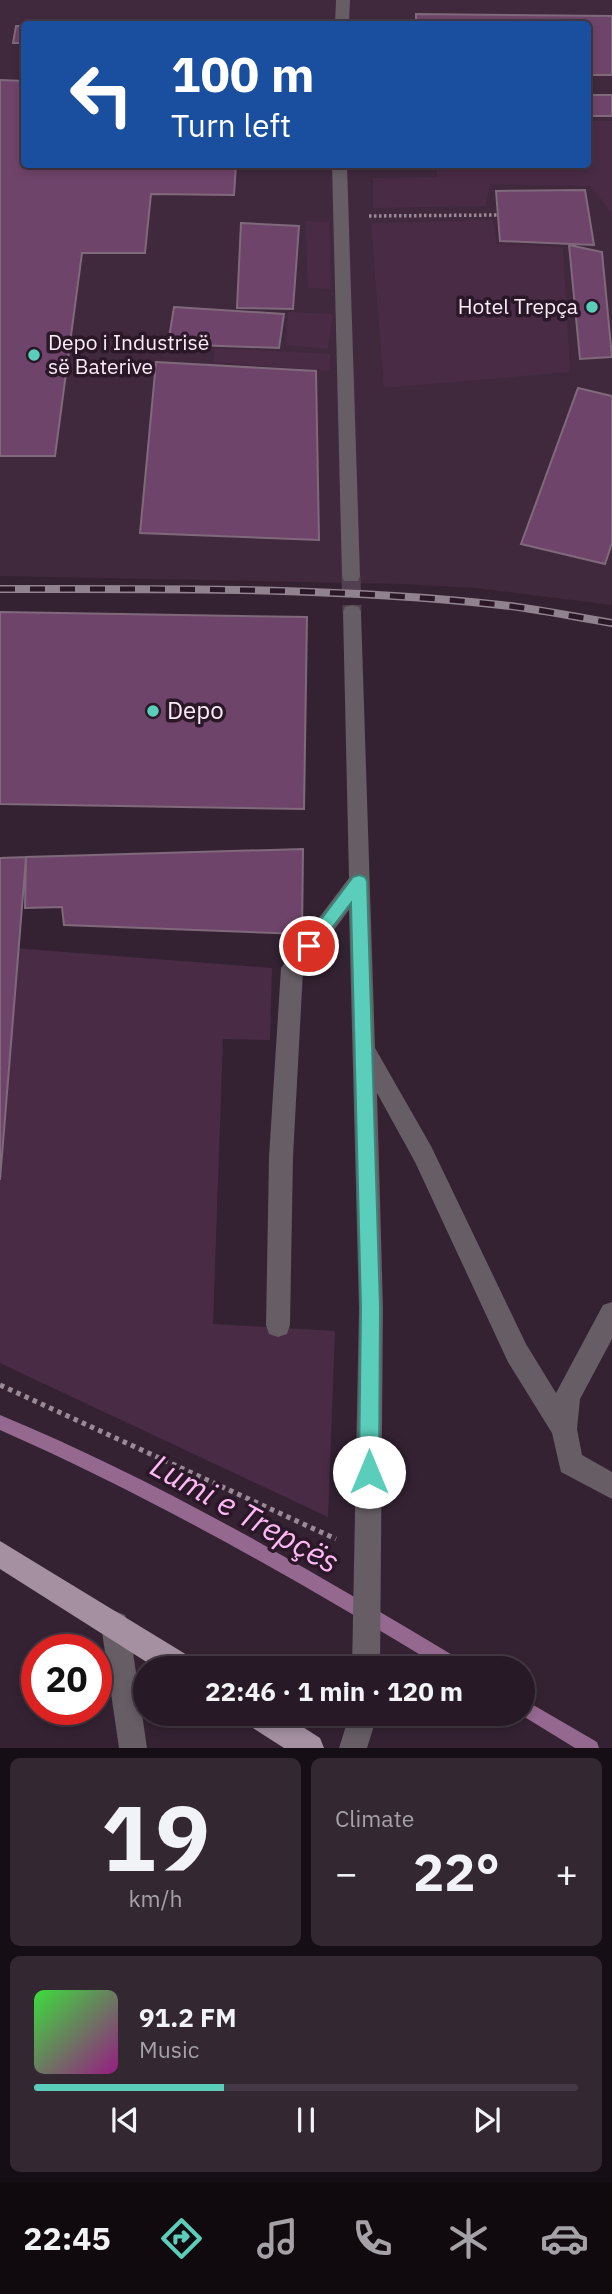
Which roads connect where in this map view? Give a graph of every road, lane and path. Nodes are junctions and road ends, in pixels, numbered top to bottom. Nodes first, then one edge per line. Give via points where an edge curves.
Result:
1 (343, 0) edge
2 (342, 21) edge
3 (339, 168) edge
4 (498, 215) dead end
5 (341, 216) junction
6 (351, 576) tunnel mouth
7 (352, 612) tunnel mouth
8 (359, 881) junction
9 (364, 1048) junction
10 (612, 1314) edge
11 (278, 1325) dead end
12 (0, 1385) edge
13 (564, 1429) junction
14 (612, 1486) edge
15 (0, 1554) edge
16 (368, 1564) junction
17 (115, 1625) junction
18 (163, 1656) edge
19 (366, 1656) edge
20 (275, 1726) edge
21 (360, 1726) edge
22 (133, 1748) edge
23 (310, 1748) edge
24 (353, 1748) edge

1 - 2 street
3 - 5 street
4 - 5 path
5 - 6 street
7 - 8 street
8 - 9 street
8 - 11 street via 292,968 281,1157
9 - 13 street via 423,1154 517,1353
9 - 16 street via 371,1308
10 - 13 street via 568,1396
12 - 16 path
13 - 14 street via 570,1463
15 - 17 main road
16 - 19 street
17 - 18 main road
17 - 22 street
20 - 23 main road
21 - 24 street

